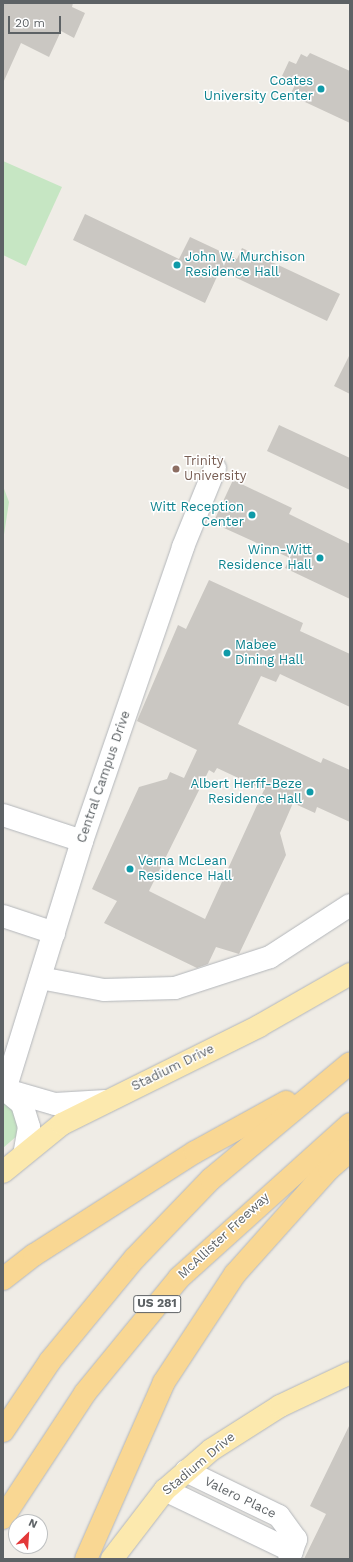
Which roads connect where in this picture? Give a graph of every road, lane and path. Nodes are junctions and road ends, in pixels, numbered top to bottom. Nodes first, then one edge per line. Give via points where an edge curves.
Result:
1 (215, 468) dead end
2 (3, 815) edge
3 (82, 842) junction
4 (350, 905) edge
5 (3, 916) edge
6 (54, 933) junction
7 (350, 974) edge
8 (40, 978) junction
9 (350, 1063) edge
10 (326, 1080) junction
11 (4, 1090) edge
12 (106, 1101) junction
13 (350, 1124) edge
14 (350, 1151) edge
15 (24, 1154) junction
16 (3, 1172) edge
17 (3, 1279) edge
18 (348, 1376) edge
19 (3, 1431) edge
20 (186, 1471) junction
21 (166, 1490) junction
22 (3, 1518) edge
23 (291, 1555) edge
24 (86, 1559) edge
25 (112, 1559) edge

1 - 3 lane, Central Campus Drive via 183,547
2 - 3 lane
3 - 6 lane, Central Campus Drive
4 - 8 lane via 270,956 175,988 104,990
5 - 6 lane
6 - 8 lane, Central Campus Drive
7 - 12 main road, Stadium Drive via 259,1026
8 - 11 lane, Central Campus Drive
9 - 10 highway
10 - 17 highway via 195,1152 34,1255
10 - 19 highway via 211,1179 135,1258 50,1360
11 - 12 lane via 55,1104
11 - 15 lane via 22,1104 29,1127
12 - 15 main road, Stadium Drive via 62,1124
13 - 22 highway, McAllister Freeway / US 281 via 179,1278 85,1393
14 - 24 highway via 329,1169 235,1274 164,1382
15 - 16 main road, Stadium Drive
18 - 20 main road, Stadium Drive via 240,1428
20 - 21 main road, Stadium Drive
20 - 23 lane, Valero Place via 280,1516 296,1539
21 - 23 lane, Valero Place
21 - 25 main road, Stadium Drive

